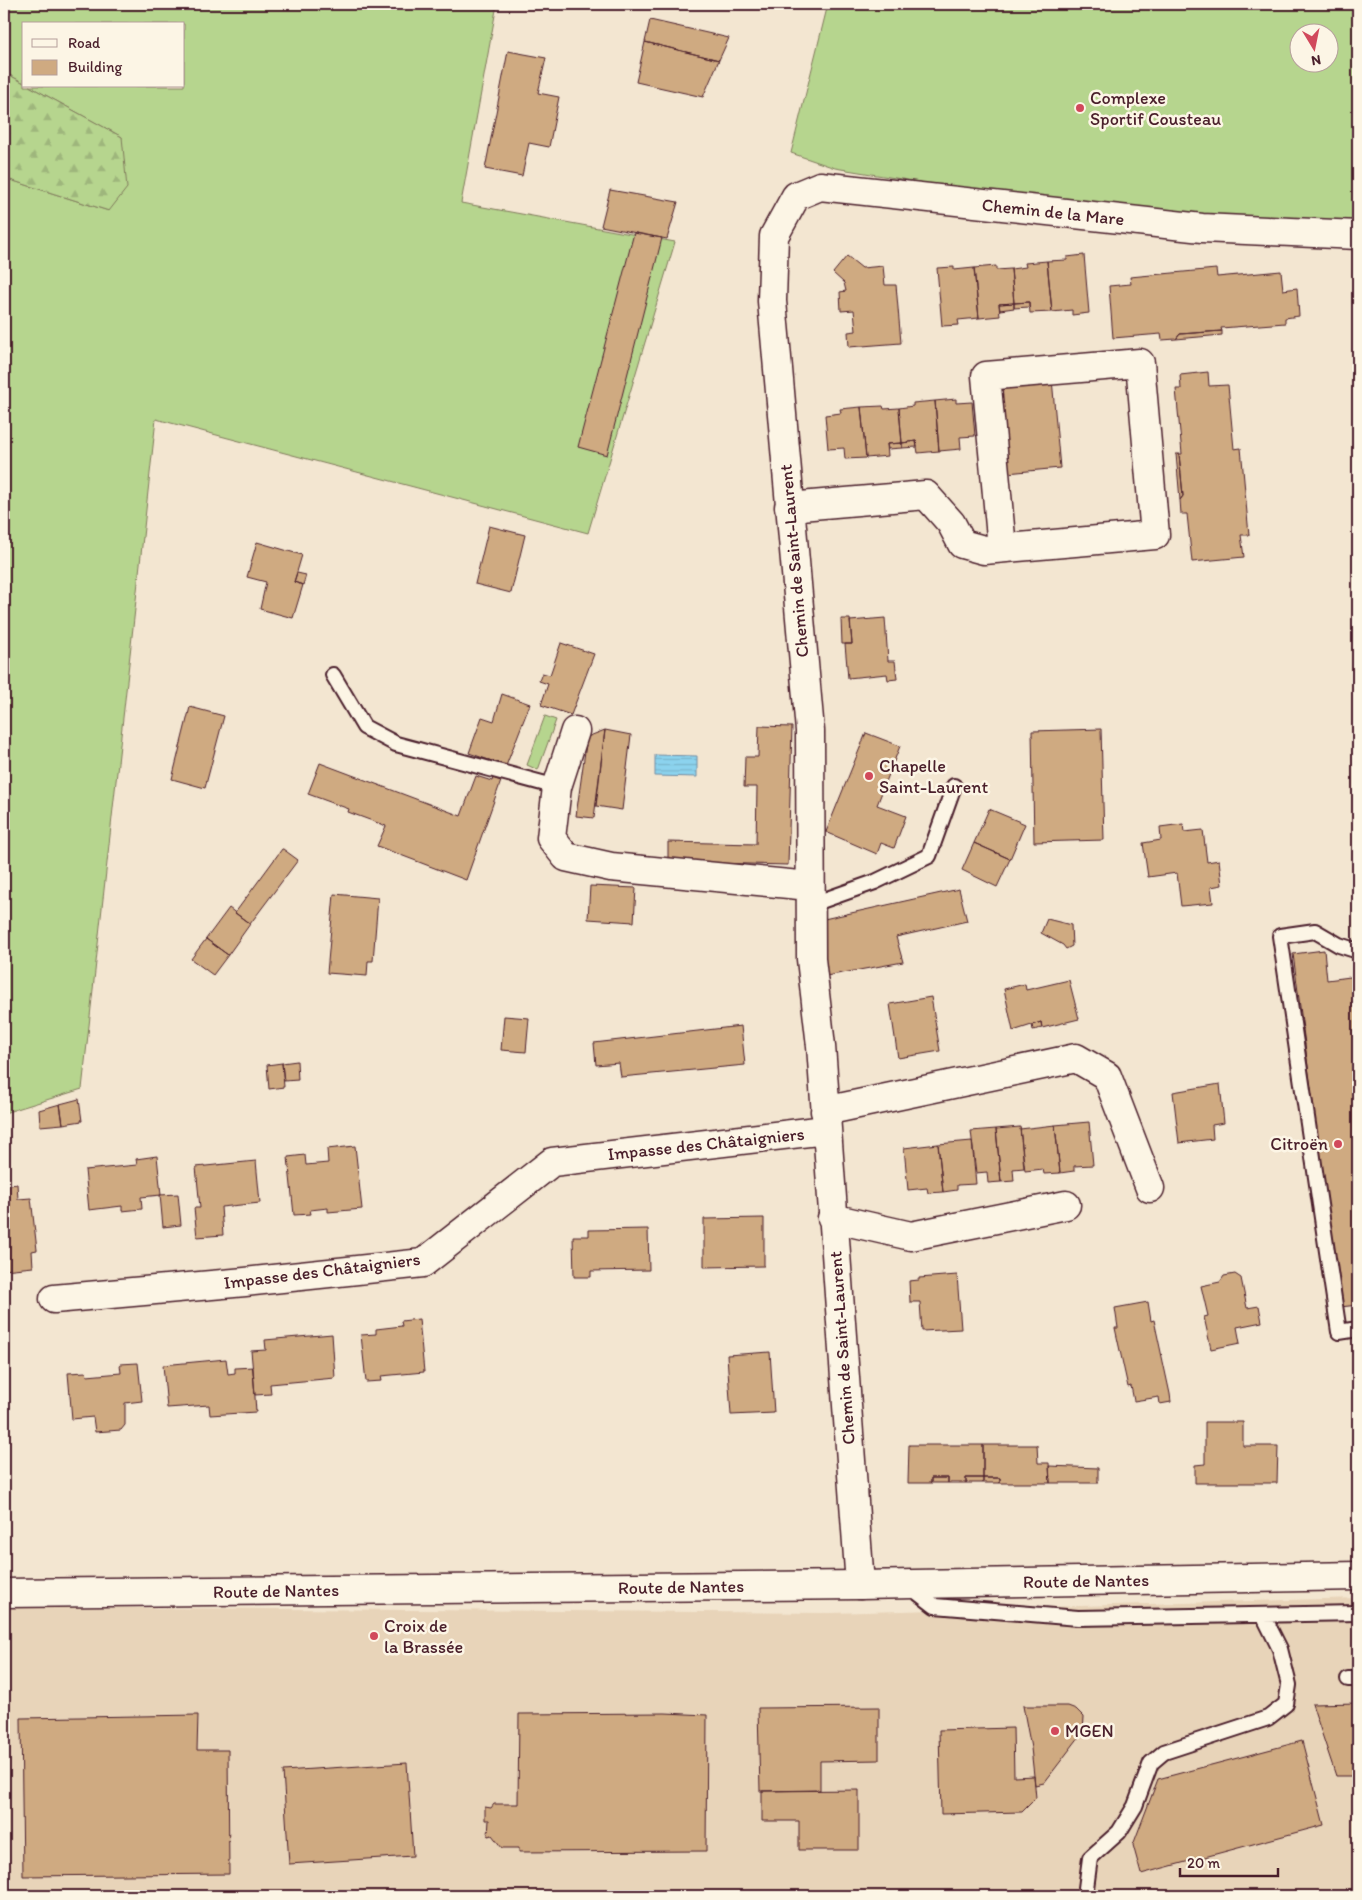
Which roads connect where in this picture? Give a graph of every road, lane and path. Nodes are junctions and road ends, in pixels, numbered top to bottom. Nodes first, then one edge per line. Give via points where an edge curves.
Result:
1 (1358, 235) edge
2 (774, 236) joint
3 (789, 507) junction
4 (1002, 548) junction
5 (333, 674) dead end
6 (575, 731) dead end
7 (954, 786) dead end
8 (557, 787) junction
9 (810, 896) junction
10 (1358, 950) edge
11 (826, 1121) junction
12 (1150, 1188) dead end
13 (1066, 1205) dead end
14 (832, 1218) junction
15 (54, 1299) dead end
16 (1358, 1329) edge
17 (1358, 1576) edge
18 (907, 1584) junction
19 (860, 1585) junction
20 (4, 1593) edge
21 (1358, 1614) edge
22 (1263, 1616) junction
23 (1088, 1896) edge

1 - 2 street, Chemin de la Mare via 1202,228 820,186 796,196
2 - 3 street, Chemin de Saint-Laurent via 772,301
3 - 4 street via 926,495 952,524 962,544 984,550
3 - 9 street, Chemin de Saint-Laurent via 810,731
4 - 4 street via 1155,535 1140,362 986,376
5 - 8 lane via 364,727 396,744
6 - 8 street
7 - 9 lane via 929,856 875,882
8 - 9 street via 551,838 566,857 611,867
9 - 11 street, Chemin de Saint-Laurent via 811,959
10 - 16 lane via 1339,945 1315,932 1280,936 1339,1332
11 - 12 street via 1076,1058 1107,1076
11 - 14 street, Chemin de Saint-Laurent
11 - 15 street, Impasse des Châtaigniers via 552,1162 423,1263
13 - 14 street via 911,1236
14 - 19 street, Chemin de Saint-Laurent
17 - 18 street, Route de Nantes
18 - 19 street, Route de Nantes
18 - 22 lane via 935,1606 1078,1618
19 - 20 street, Route de Nantes
21 - 22 lane
22 - 23 lane via 1280,1649 1285,1667 1289,1685 1286,1704 1268,1718 1164,1752 1151,1764 1135,1806 1119,1832 1090,1858

